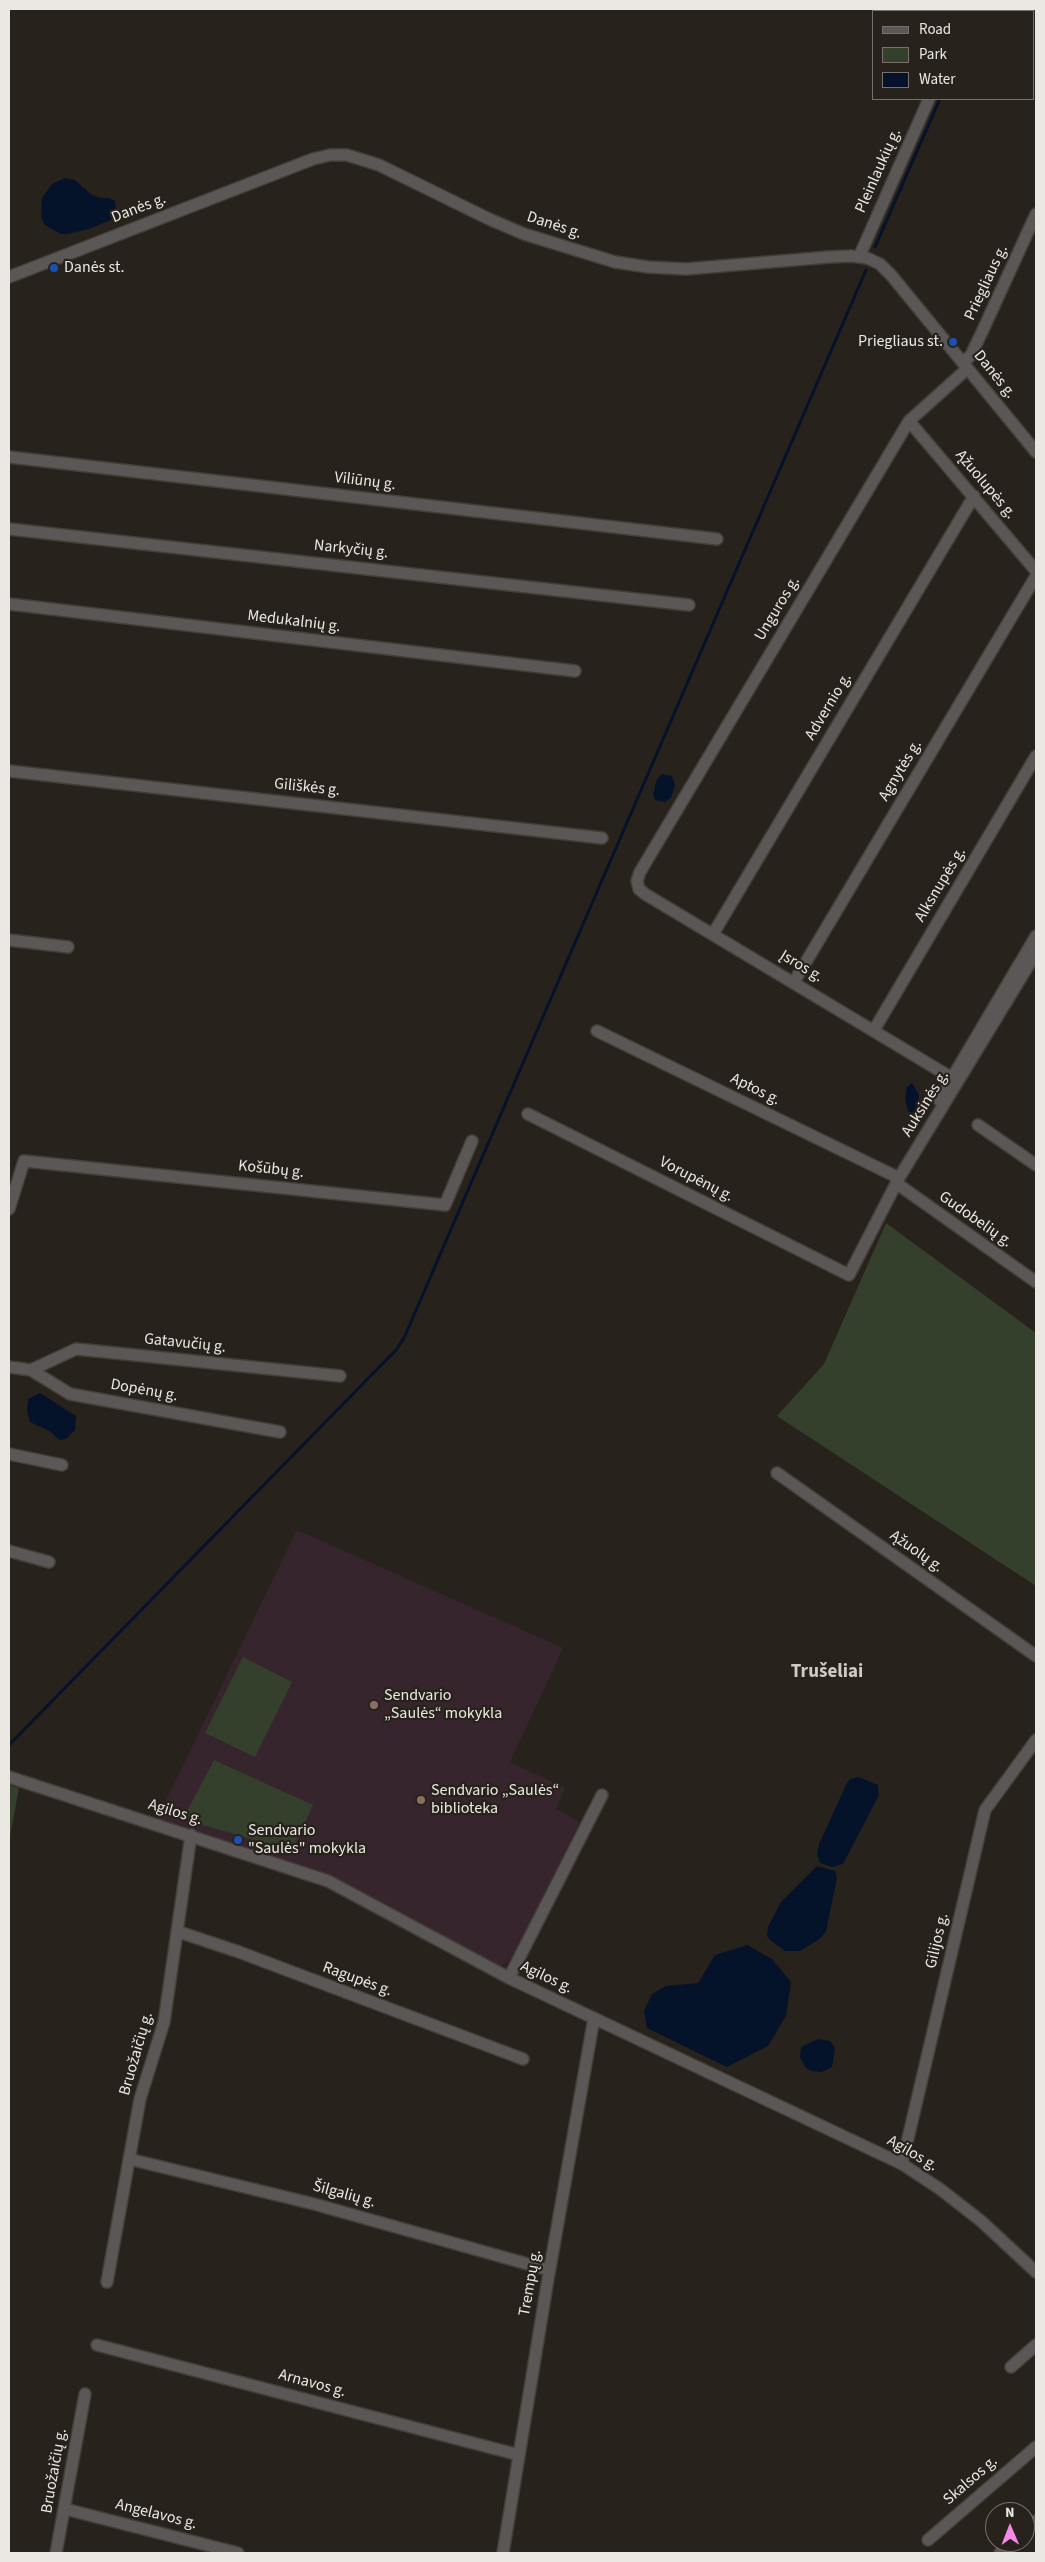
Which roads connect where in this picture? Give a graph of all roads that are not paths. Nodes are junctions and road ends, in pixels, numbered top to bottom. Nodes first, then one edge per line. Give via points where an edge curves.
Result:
1 (929, 100) edge
2 (1036, 214) edge
3 (860, 257) junction
4 (9, 276) edge
5 (965, 366) junction
6 (909, 421) junction
7 (1036, 452) edge
8 (9, 457) edge
9 (974, 496) junction
10 (9, 529) edge
11 (717, 539) dead end
12 (1036, 571) edge
13 (1036, 576) edge
14 (9, 604) edge
15 (689, 605) dead end
16 (574, 671) dead end
17 (1036, 756) edge
18 (9, 771) edge
19 (602, 838) dead end
20 (637, 881) joint
21 (713, 934) junction
22 (1036, 936) edge
23 (9, 940) edge
24 (68, 947) dead end
25 (1036, 953) edge
26 (794, 982) junction
27 (874, 1030) junction
28 (597, 1031) dead end
29 (952, 1078) junction
30 (528, 1114) dead end
31 (929, 1116) dead end
32 (978, 1125) dead end
33 (472, 1141) dead end
34 (1036, 1165) edge
35 (897, 1181) junction
36 (9, 1209) edge
37 (849, 1275) joint
38 (1036, 1282) edge
39 (9, 1367) edge
40 (31, 1370) junction
41 (340, 1376) dead end
42 (280, 1432) dead end
43 (9, 1454) edge
44 (62, 1466) dead end
45 (777, 1473) dead end
46 (9, 1552) edge
47 (49, 1562) dead end
48 (1036, 1656) edge
49 (1036, 1740) edge
50 (9, 1777) edge
51 (602, 1795) dead end
52 (191, 1835) junction
53 (178, 1932) junction
54 (509, 1978) junction
55 (594, 2018) junction
56 (523, 2059) dead end
57 (129, 2158) junction
58 (902, 2164) junction
59 (549, 2270) junction
60 (1036, 2272) edge
61 (107, 2282) dead end
62 (97, 2345) dead end
63 (1036, 2345) edge
64 (1011, 2367) dead end
65 (85, 2394) dead end
66 (1036, 2447) edge
67 (519, 2455) junction
68 (65, 2509) junction
69 (928, 2540) dead end
70 (56, 2553) edge
71 (238, 2553) edge
72 (503, 2553) edge

1 - 3 street, Pleinlaukių g.
2 - 5 street, Priegliaus g.
3 - 4 street, Danės g. via 686,269 615,262 524,234 362,158 330,155
3 - 5 street, Danės g. via 880,264 891,275
5 - 6 street, Unguros g.
5 - 7 street, Danės g.
6 - 9 street, Ąžuolupės g.
6 - 20 street, Unguros g.
8 - 11 street, Viliūnų g.
9 - 12 street, Ąžuolupės g.
9 - 21 street, Advernio g.
10 - 15 street, Narkyčių g.
13 - 26 street, Agnytės g.
14 - 16 street, Medukalnių g.
17 - 27 street, Alksnupės g.
18 - 19 street, Giliškės g.
20 - 21 street, Įsros g. via 645,894
21 - 26 street, Įsros g.
22 - 29 street
23 - 24 street
25 - 35 street, Auksinės g.
26 - 27 street, Įsros g.
27 - 29 street, Įsros g.
28 - 35 street, Aptos g.
29 - 31 street
30 - 37 street, Vorupėnų g.
32 - 34 street
33 - 36 street, Košūbų g. via 445,1205 24,1161
35 - 37 street, Auksinės g.
35 - 38 street, Gudobelių g.
39 - 40 street, Dopėnų g.
40 - 41 street, Gatavučių g. via 76,1348
40 - 42 street, Dopėnų g. via 70,1394
43 - 44 street
45 - 48 street, Ąžuolų g.
46 - 47 street
49 - 58 street, Gilijos g. via 985,1810
50 - 52 street, Agilos g.
51 - 54 street
52 - 53 street, Bruožaičių g.
52 - 54 street, Agilos g. via 328,1881
53 - 56 street, Ragupės g.
53 - 57 street, Bruožaičių g. via 164,2022 144,2081
54 - 55 street, Agilos g.
55 - 58 street, Agilos g.
55 - 59 street, Trempų g.
57 - 59 street, Šilgalių g. via 314,2204
57 - 61 street, Bruožaičių g.
58 - 60 street, Agilos g. via 981,2221
59 - 67 street, Trempų g.
62 - 67 street, Arnavos g.
63 - 64 street
65 - 68 street, Bruožaičių g.
66 - 69 street, Skalsos g.
67 - 72 street, Trempų g.
68 - 70 street, Bruožaičių g.
68 - 71 street, Angelavos g.

